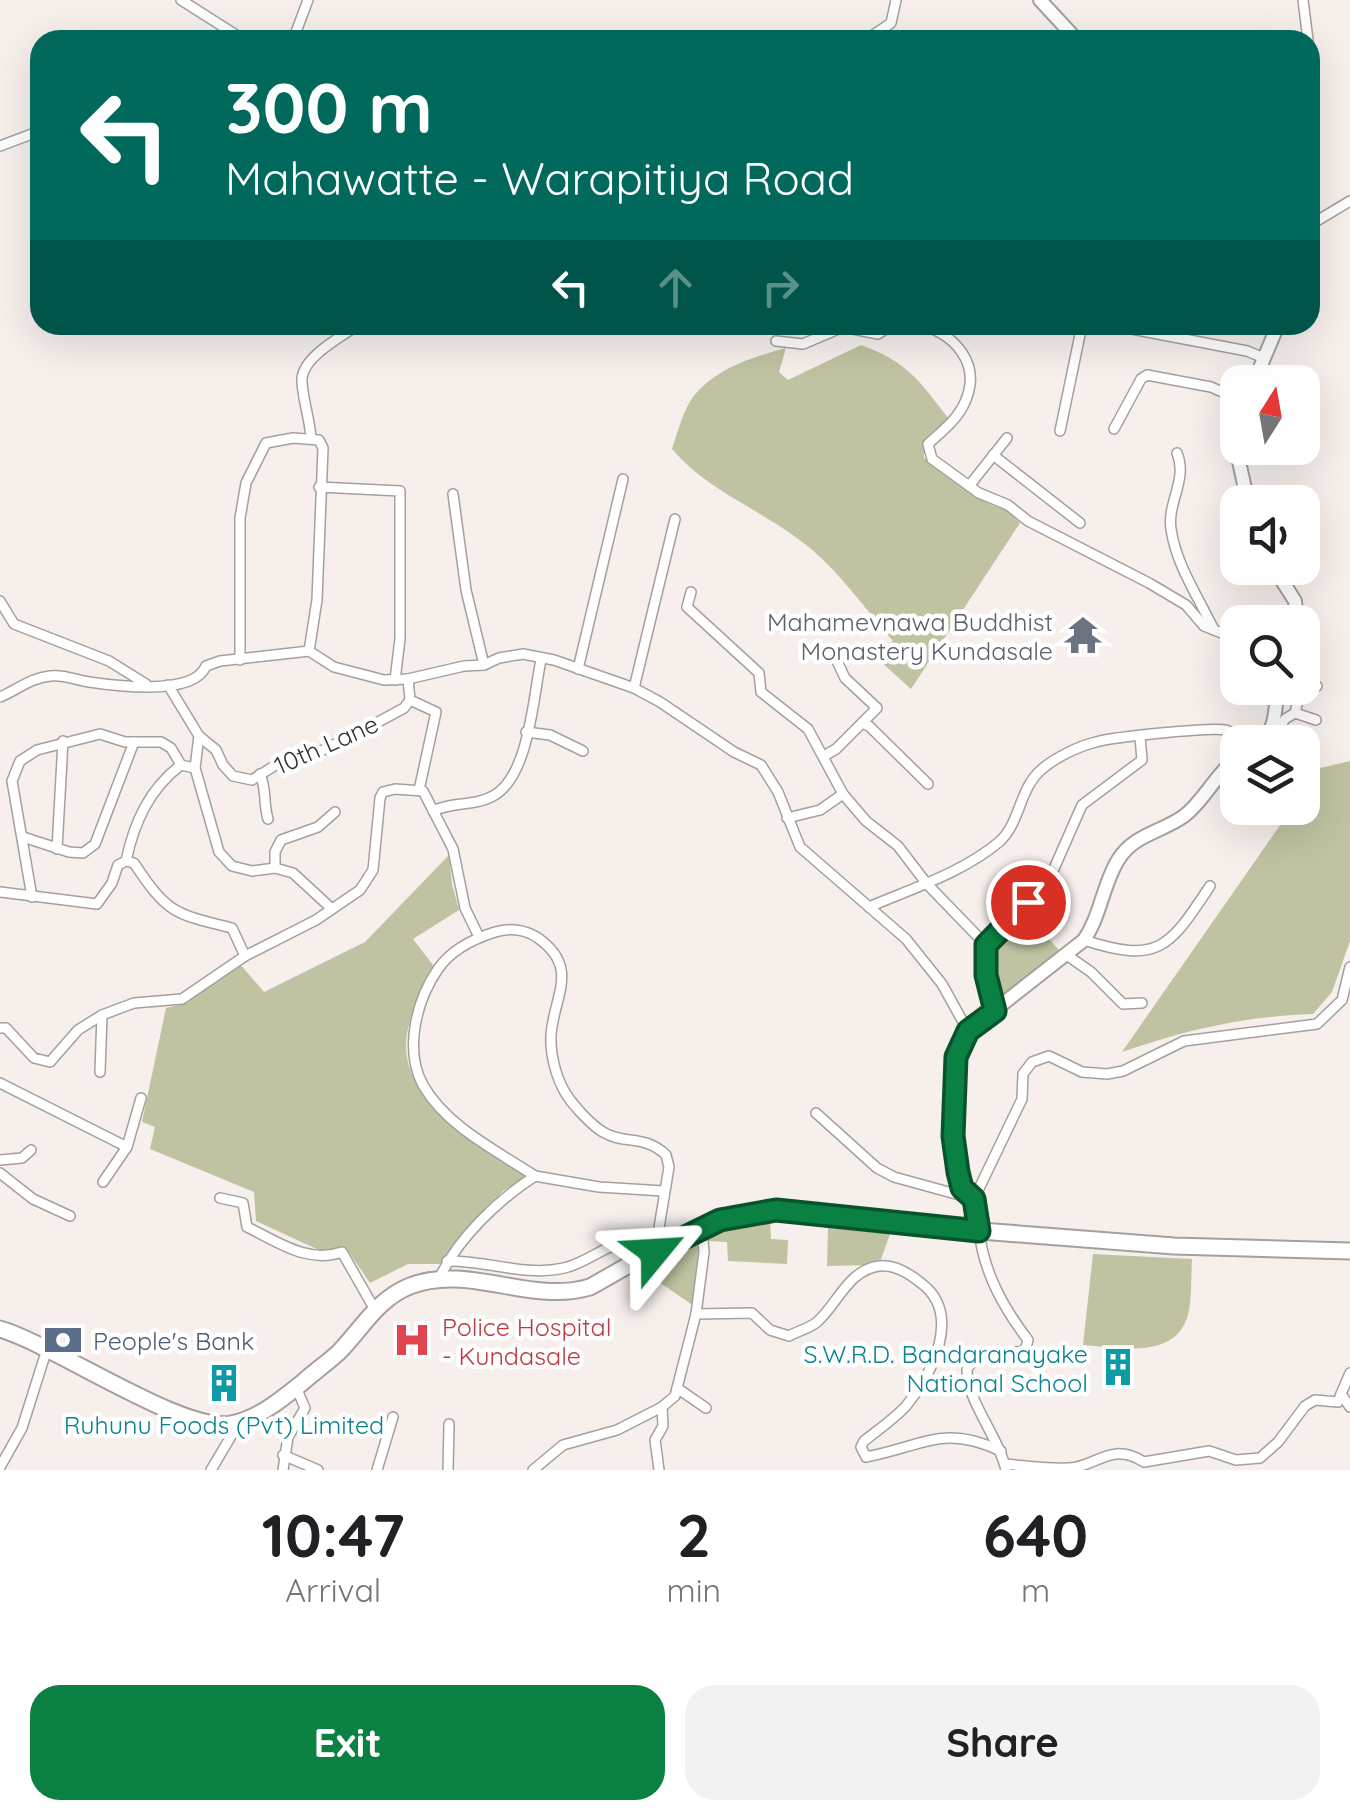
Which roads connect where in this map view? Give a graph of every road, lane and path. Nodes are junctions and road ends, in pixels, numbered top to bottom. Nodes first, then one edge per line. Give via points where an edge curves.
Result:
1 (182, 0) edge
2 (308, 0) edge
3 (896, 0) edge
4 (1040, 0) edge
5 (1303, 0) edge
6 (228, 30) edge
7 (297, 30) edge
8 (880, 30) edge
9 (1068, 30) edge
10 (1307, 30) edge
11 (30, 135) edge
12 (0, 146) edge
13 (1350, 201) edge
14 (1320, 220) edge
15 (344, 335) edge
16 (822, 335) edge
17 (946, 335) edge
18 (1080, 335) edge
19 (1164, 335) edge
20 (1274, 335) edge
21 (776, 341) dead end
22 (1264, 358) junction
23 (1261, 365) edge
24 (1220, 391) edge
25 (1114, 429) dead end
26 (1060, 431) dead end
27 (1007, 438) dead end
28 (311, 439) junction
29 (1178, 453) dead end
30 (994, 455) junction
31 (624, 479) dead end
32 (969, 486) junction
33 (320, 487) junction
34 (453, 494) dead end
35 (675, 519) dead end
36 (1080, 523) dead end
37 (691, 592) dead end
38 (0, 602) edge
39 (14, 624) junction
40 (0, 627) edge
41 (1214, 630) junction
42 (1220, 632) edge
43 (309, 651) junction
44 (240, 660) junction
45 (540, 660) junction
46 (837, 661) dead end
47 (484, 665) junction
48 (578, 669) junction
49 (408, 679) junction
50 (395, 680) junction
51 (168, 685) junction
52 (149, 686) junction
53 (634, 688) junction
54 (0, 697) edge
55 (410, 700) junction
56 (1297, 705) edge
57 (1295, 713) junction
58 (1316, 720) dead end
59 (862, 723) junction
60 (1281, 725) edge
61 (1220, 731) edge
62 (526, 732) junction
63 (199, 736) junction
64 (1140, 737) junction
65 (64, 742) junction
66 (134, 742) junction
67 (583, 751) dead end
68 (824, 756) junction
69 (181, 765) junction
70 (196, 768) junction
71 (1220, 771) edge
72 (260, 774) junction
73 (928, 784) dead end
74 (420, 790) junction
75 (843, 794) junction
76 (433, 811) junction
77 (335, 812) dead end
78 (787, 818) junction
79 (268, 819) dead end
80 (22, 838) junction
81 (57, 848) junction
82 (126, 861) junction
83 (274, 868) junction
84 (927, 884) junction
85 (1210, 886) dead end
86 (0, 892) edge
87 (32, 897) junction
88 (869, 907) junction
89 (332, 909) junction
90 (479, 937) junction
91 (1084, 940) junction
92 (986, 945) junction
93 (245, 956) junction
94 (1068, 956) junction
95 (1350, 968) edge
96 (1142, 1003) dead end
97 (995, 1011) junction
98 (102, 1015) junction
99 (0, 1028) edge
100 (968, 1031) junction
101 (100, 1072) dead end
102 (0, 1083) edge
103 (141, 1098) dead end
104 (816, 1113) dead end
105 (127, 1147) junction
106 (31, 1150) dead end
107 (0, 1160) edge
108 (0, 1173) edge
109 (534, 1176) junction
110 (103, 1182) dead end
111 (664, 1192) junction
112 (220, 1198) dead end
113 (974, 1199) junction
114 (70, 1216) dead end
115 (696, 1230) junction
116 (979, 1231) junction
117 (1350, 1251) edge
118 (655, 1252) junction
119 (447, 1261) junction
120 (439, 1279) junction
121 (375, 1310) junction
122 (696, 1314) junction
123 (0, 1329) edge
124 (48, 1348) junction
125 (1350, 1372) edge
126 (296, 1387) junction
127 (678, 1388) junction
128 (1341, 1394) junction
129 (662, 1407) junction
130 (1350, 1407) edge
131 (706, 1408) dead end
132 (393, 1417) dead end
133 (240, 1422) junction
134 (450, 1424) dead end
135 (1001, 1451) junction
136 (283, 1455) junction
137 (866, 1457) junction
138 (0, 1467) edge
139 (1005, 1467) edge
140 (212, 1470) edge
141 (284, 1470) edge
142 (318, 1470) edge
143 (377, 1470) edge
144 (448, 1470) edge
145 (533, 1470) edge
146 (659, 1470) edge
147 (866, 1470) edge

1 - 6 street
2 - 7 street
3 - 8 street via 890,23
4 - 9 street
5 - 10 street
11 - 12 street
13 - 14 street
15 - 28 street via 303,370
16 - 21 street via 803,344
17 - 32 street via 962,352 967,400 928,451
18 - 26 street
19 - 22 street
20 - 22 street
22 - 23 street
24 - 25 street via 1146,374
27 - 30 street
28 - 33 street via 323,448
28 - 44 street via 266,442 246,483
29 - 41 street via 1182,475 1171,530
30 - 32 street
30 - 36 street
31 - 48 street
32 - 41 street via 1122,567
33 - 43 street
33 - 50 street via 400,491
34 - 47 street
35 - 53 street
37 - 68 street via 687,607 759,673 761,692 808,728
38 - 39 street
39 - 40 street
39 - 52 street via 110,661
41 - 42 street
43 - 44 street
43 - 50 street via 334,668
44 - 51 street via 206,666 193,681
45 - 47 street via 522,654
45 - 48 street
45 - 62 street
46 - 59 street via 877,708
47 - 49 street
48 - 53 street
49 - 50 street
49 - 55 street
51 - 52 street
51 - 63 street, 10th Lane
52 - 54 street via 46,676
53 - 78 street via 760,765
55 - 72 street, 10th Lane via 356,734
55 - 74 street via 436,712
56 - 57 street
57 - 58 street
57 - 60 street
59 - 68 street
59 - 73 street
61 - 64 street
62 - 67 street
62 - 76 street via 511,783 477,803
63 - 70 street
63 - 72 street, 10th Lane via 233,776 252,780
64 - 84 street via 1097,741 1041,770 998,843
64 - 92 street via 1142,760 1082,805 1049,880
65 - 66 street via 100,734
65 - 80 street via 20,762 12,781
65 - 81 street
66 - 69 street via 161,742
66 - 81 street via 96,844 83,853
68 - 75 street
69 - 70 street
69 - 82 street via 133,825
70 - 83 street via 219,852 232,866
71 - 91 street via 1182,818 1145,835 1117,861
72 - 79 street
74 - 76 street
74 - 89 street via 382,792 373,870 360,890
75 - 78 street via 820,810
75 - 84 street
76 - 90 street via 453,849 464,908
77 - 83 street via 318,827 281,840
78 - 88 street via 800,847
80 - 81 street
80 - 87 street
82 - 87 street via 97,904
82 - 93 street via 160,902 232,928
83 - 89 street via 293,873
84 - 88 street
84 - 92 street
85 - 91 street via 1182,928 1154,949 1138,952
86 - 87 street
88 - 100 street via 942,984
89 - 93 street
90 - 109 street via 438,968 412,1046 421,1082 455,1122
90 - 111 street via 520,930 556,954 562,983 551,1037 562,1086 604,1133 645,1140 666,1155
91 - 94 street
92 - 97 street
93 - 98 street via 182,998 134,1003
94 - 96 street via 1123,1004
94 - 97 street
95 - 113 street via 1342,1000 1316,1024 1184,1042 1106,1074 1082,1072 1049,1056 1032,1062 1023,1074 1022,1100
97 - 100 street
98 - 99 street via 50,1062 34,1058
98 - 101 street
100 - 113 street via 956,1057 953,1136 962,1188
102 - 105 street
103 - 105 street
104 - 113 street via 877,1168
105 - 110 street
106 - 107 street
108 - 114 street
109 - 111 street
109 - 119 street via 507,1194
111 - 118 street
112 - 121 street via 243,1203 247,1227 302,1254 324,1259 342,1252
113 - 116 street
115 - 116 highway via 776,1210
115 - 118 highway
115 - 122 street via 704,1252
116 - 117 highway
116 - 135 street via 993,1285 1028,1340 1024,1351 976,1357 967,1369
118 - 119 street via 645,1242 628,1240 560,1269
118 - 120 highway via 590,1287 560,1294
119 - 120 street
120 - 121 highway via 394,1294
121 - 126 highway
122 - 127 street
122 - 137 street via 752,1313 789,1336 817,1322 867,1270 899,1269 925,1285 940,1310 942,1330 930,1372 904,1408 864,1441
123 - 124 highway
124 - 133 highway via 189,1417 218,1425
124 - 138 street via 22,1428
125 - 128 street
126 - 133 highway
126 - 136 street via 306,1408
127 - 129 street
127 - 131 street
128 - 130 street
128 - 139 street via 1338,1402 1304,1406 1260,1458 1236,1460 1209,1451 1144,1462 1132,1454 1101,1456 1074,1469
129 - 145 street via 617,1430 564,1445
129 - 146 street via 655,1440
132 - 143 street
133 - 140 street
134 - 144 street
135 - 137 street via 944,1436
135 - 139 street
136 - 141 street
136 - 142 street
137 - 147 street

